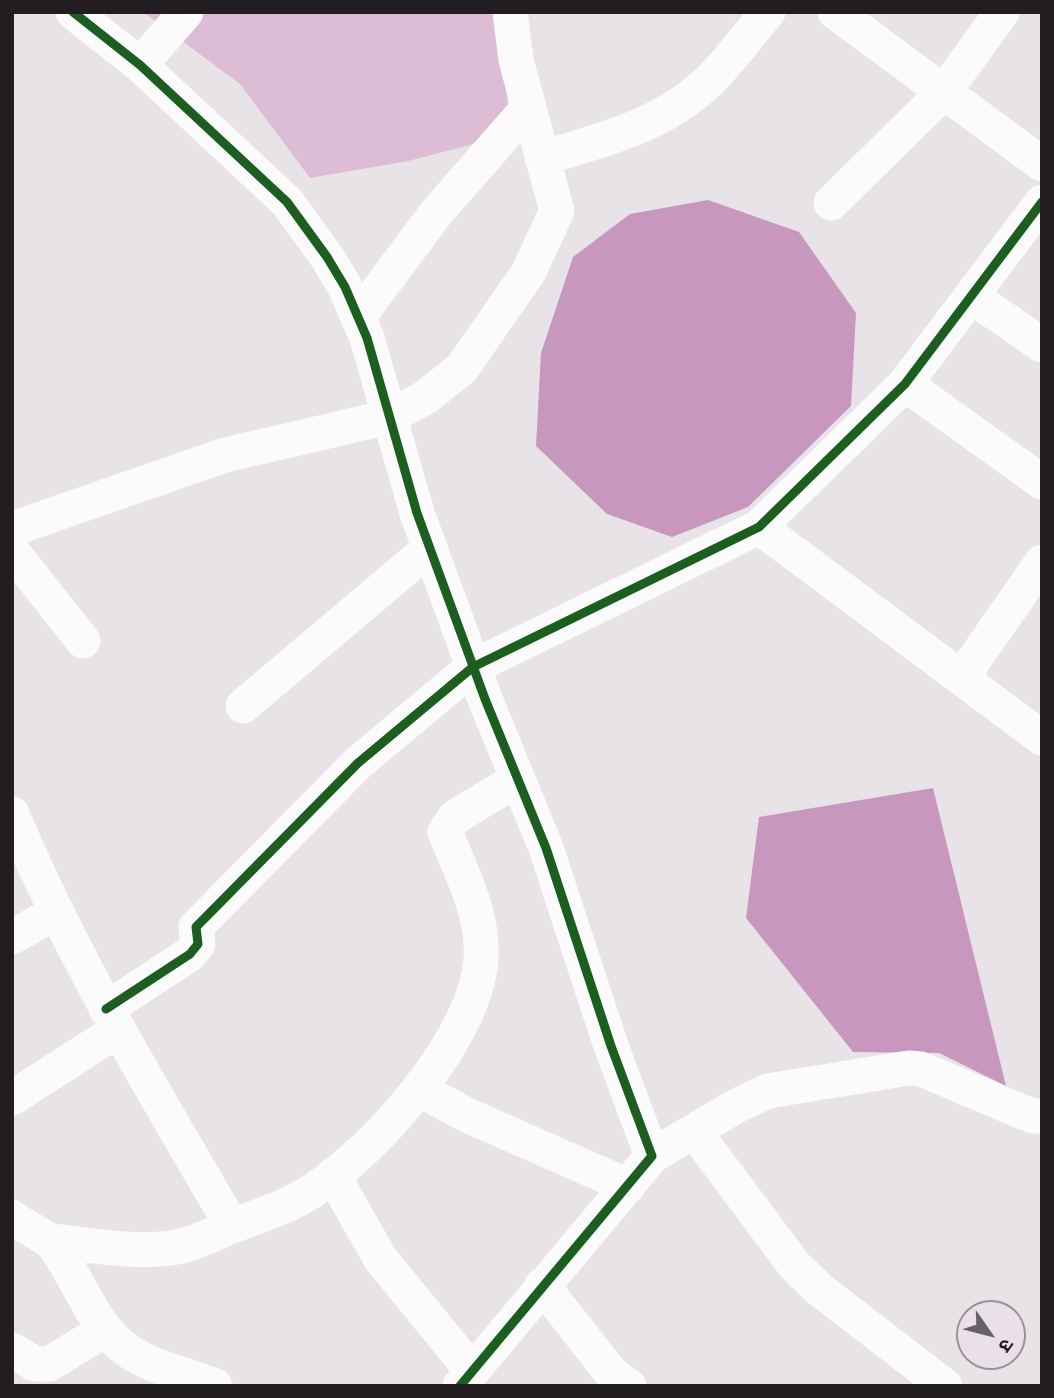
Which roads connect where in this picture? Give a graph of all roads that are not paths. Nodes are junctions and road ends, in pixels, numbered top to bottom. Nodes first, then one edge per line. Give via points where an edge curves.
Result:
1 (73, 12) edge
2 (186, 12) edge
3 (510, 12) edge
4 (768, 12) edge
5 (835, 12) edge
6 (1002, 12) edge
7 (140, 65) junction
8 (944, 93) junction
9 (529, 107) junction
10 (542, 158) junction
11 (1042, 164) edge
12 (831, 203) dead end
13 (1040, 209) edge
14 (971, 296) junction
15 (359, 316) junction
16 (1042, 345) edge
17 (905, 384) junction
18 (389, 417) junction
19 (1042, 482) edge
20 (759, 527) junction
21 (12, 529) edge
22 (430, 548) junction
23 (12, 551) edge
24 (1042, 562) edge
25 (83, 641) dead end
26 (473, 667) junction
27 (962, 677) junction
28 (243, 706) dead end
29 (1042, 738) edge
30 (517, 779) junction
31 (12, 814) edge
32 (57, 912) junction
33 (12, 937) edge
34 (112, 1020) junction
35 (420, 1090) junction
36 (12, 1098) edge
37 (1042, 1116) edge
38 (694, 1131) junction
39 (652, 1156) junction
40 (333, 1175) junction
41 (628, 1186) junction
42 (12, 1217) edge
43 (232, 1226) junction
44 (50, 1241) junction
45 (542, 1285) junction
46 (105, 1330) junction
47 (12, 1350) edge
48 (466, 1378) edge
49 (215, 1386) edge
50 (629, 1386) edge
51 (945, 1386) edge

1 - 7 street
2 - 7 street
3 - 9 street via 516,60
4 - 10 street via 709,82 675,109 637,129
5 - 8 street
6 - 8 street
7 - 15 street via 286,202 327,257
8 - 11 street
8 - 12 street
9 - 10 street
9 - 15 street via 436,212
10 - 18 street via 557,211 528,273 461,368 442,387
13 - 14 street
14 - 16 street
14 - 17 street
15 - 18 street
17 - 19 street
17 - 20 street
18 - 21 street via 225,455
18 - 22 street
20 - 26 street
20 - 27 street
22 - 26 street
22 - 28 street
23 - 25 street
24 - 27 street
26 - 30 street
26 - 34 street via 358,763 210,910 196,927 198,944 190,954
27 - 29 street
30 - 35 street via 455,817 445,832 480,926 481,959 469,1006
30 - 39 street via 546,848
31 - 32 street
32 - 33 street
32 - 34 street
34 - 36 street
34 - 43 street
35 - 40 street
35 - 41 street
37 - 38 street via 909,1068 768,1091
38 - 39 street
38 - 51 street via 795,1266
39 - 41 street
40 - 43 street via 309,1193
40 - 48 street via 380,1258
41 - 45 street
42 - 44 street
43 - 44 street via 181,1247 150,1251
44 - 46 street
45 - 48 street
45 - 50 street via 612,1374
46 - 47 street via 49,1364 35,1364
46 - 49 street via 132,1354

